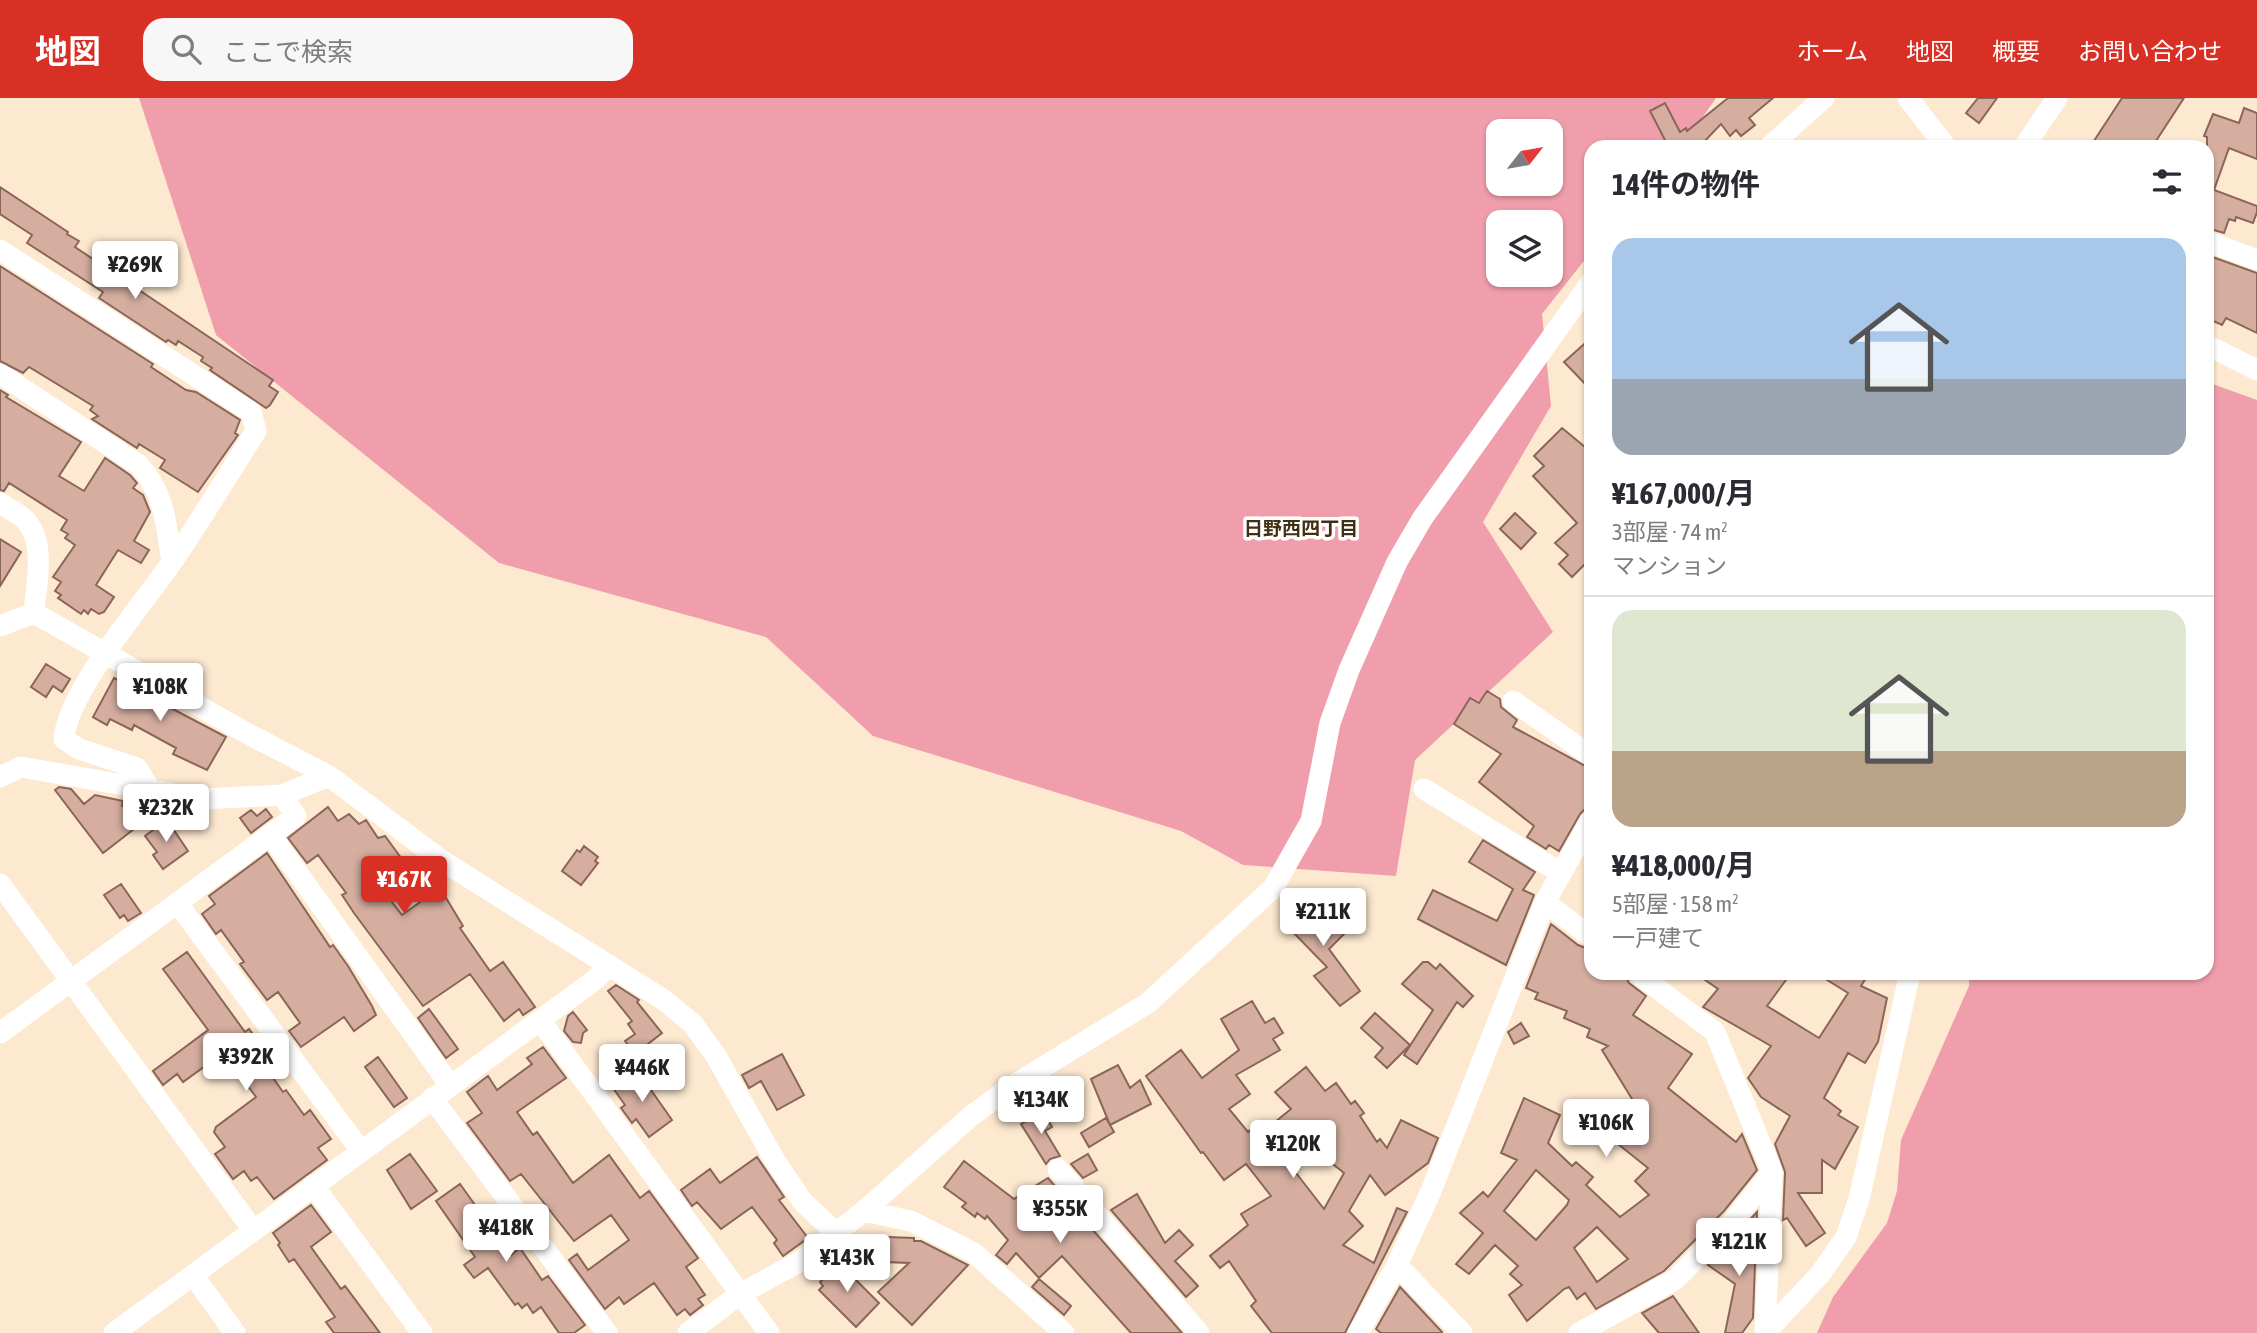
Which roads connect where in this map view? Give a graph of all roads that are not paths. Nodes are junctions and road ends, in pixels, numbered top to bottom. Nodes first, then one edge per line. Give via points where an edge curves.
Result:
1 (1825, 98) edge
2 (1908, 98) edge
3 (2057, 98) edge
4 (1777, 140) edge
5 (1941, 140) edge
6 (2029, 140) edge
7 (2214, 244) edge
8 (0, 250) edge
9 (2257, 260) edge
10 (1584, 292) edge
11 (2214, 348) edge
12 (2257, 370) edge
13 (0, 374) edge
14 (0, 503) edge
15 (172, 562) junction
16 (34, 613) junction
17 (0, 626) edge
18 (106, 653) junction
19 (1513, 701) dead end
20 (1584, 751) edge
21 (0, 776) edge
22 (329, 776) junction
23 (1424, 789) dead end
24 (151, 791) junction
25 (282, 794) junction
26 (1584, 832) edge
27 (271, 836) junction
28 (1561, 873) junction
29 (0, 884) edge
30 (1545, 902) junction
31 (178, 904) junction
32 (1584, 932) edge
33 (609, 965) junction
34 (1646, 980) edge
35 (1908, 980) edge
36 (71, 981) junction
37 (540, 1020) junction
38 (0, 1032) edge
39 (450, 1085) junction
40 (432, 1098) junction
41 (361, 1151) junction
42 (1058, 1169) dead end
43 (1772, 1172) junction
44 (313, 1185) junction
45 (864, 1211) junction
46 (253, 1230) junction
47 (836, 1233) junction
48 (1397, 1265) junction
49 (193, 1276) junction
50 (740, 1294) junction
51 (114, 1333) edge
52 (235, 1333) edge
53 (422, 1333) edge
54 (607, 1333) edge
55 (688, 1333) edge
56 (769, 1333) edge
57 (1064, 1333) edge
58 (1199, 1333) edge
59 (1358, 1333) edge
60 (1462, 1333) edge
61 (1579, 1333) edge
62 (1765, 1333) edge

1 - 4 street
2 - 5 street
3 - 6 street
7 - 9 street
8 - 15 street via 251,412 256,431
10 - 45 street via 1422,519 1397,562 1330,723 1311,821 1273,888 1148,1003 971,1116
11 - 12 street
13 - 15 street via 139,465 155,483
14 - 16 street via 26,520 35,535
15 - 18 street
16 - 17 street
16 - 18 street
18 - 22 street
18 - 24 street via 65,722 64,739 79,749 138,768
19 - 20 street
21 - 24 street via 21,767
22 - 25 street
22 - 33 street via 441,860
23 - 28 street
24 - 25 street via 203,799
25 - 27 street via 296,816
26 - 28 street
27 - 31 street
27 - 39 street
28 - 30 street
29 - 36 street
30 - 32 street
30 - 48 street via 1431,1191
31 - 36 street
31 - 41 street
33 - 37 street
33 - 47 street via 693,1024 795,1192
34 - 43 street via 1715,1032
35 - 62 street via 1859,1199 1846,1237 1821,1273
36 - 38 street
36 - 46 street
37 - 39 street
37 - 50 street
39 - 40 street
40 - 41 street
40 - 54 street
41 - 44 street
42 - 58 street
43 - 61 street via 1734,1220 1676,1279
43 - 62 street
44 - 46 street
44 - 53 street
45 - 47 street
45 - 57 street via 911,1221 974,1253
46 - 49 street
47 - 50 street via 799,1262
48 - 59 street
48 - 60 street
49 - 51 street
49 - 52 street
50 - 55 street
50 - 56 street

